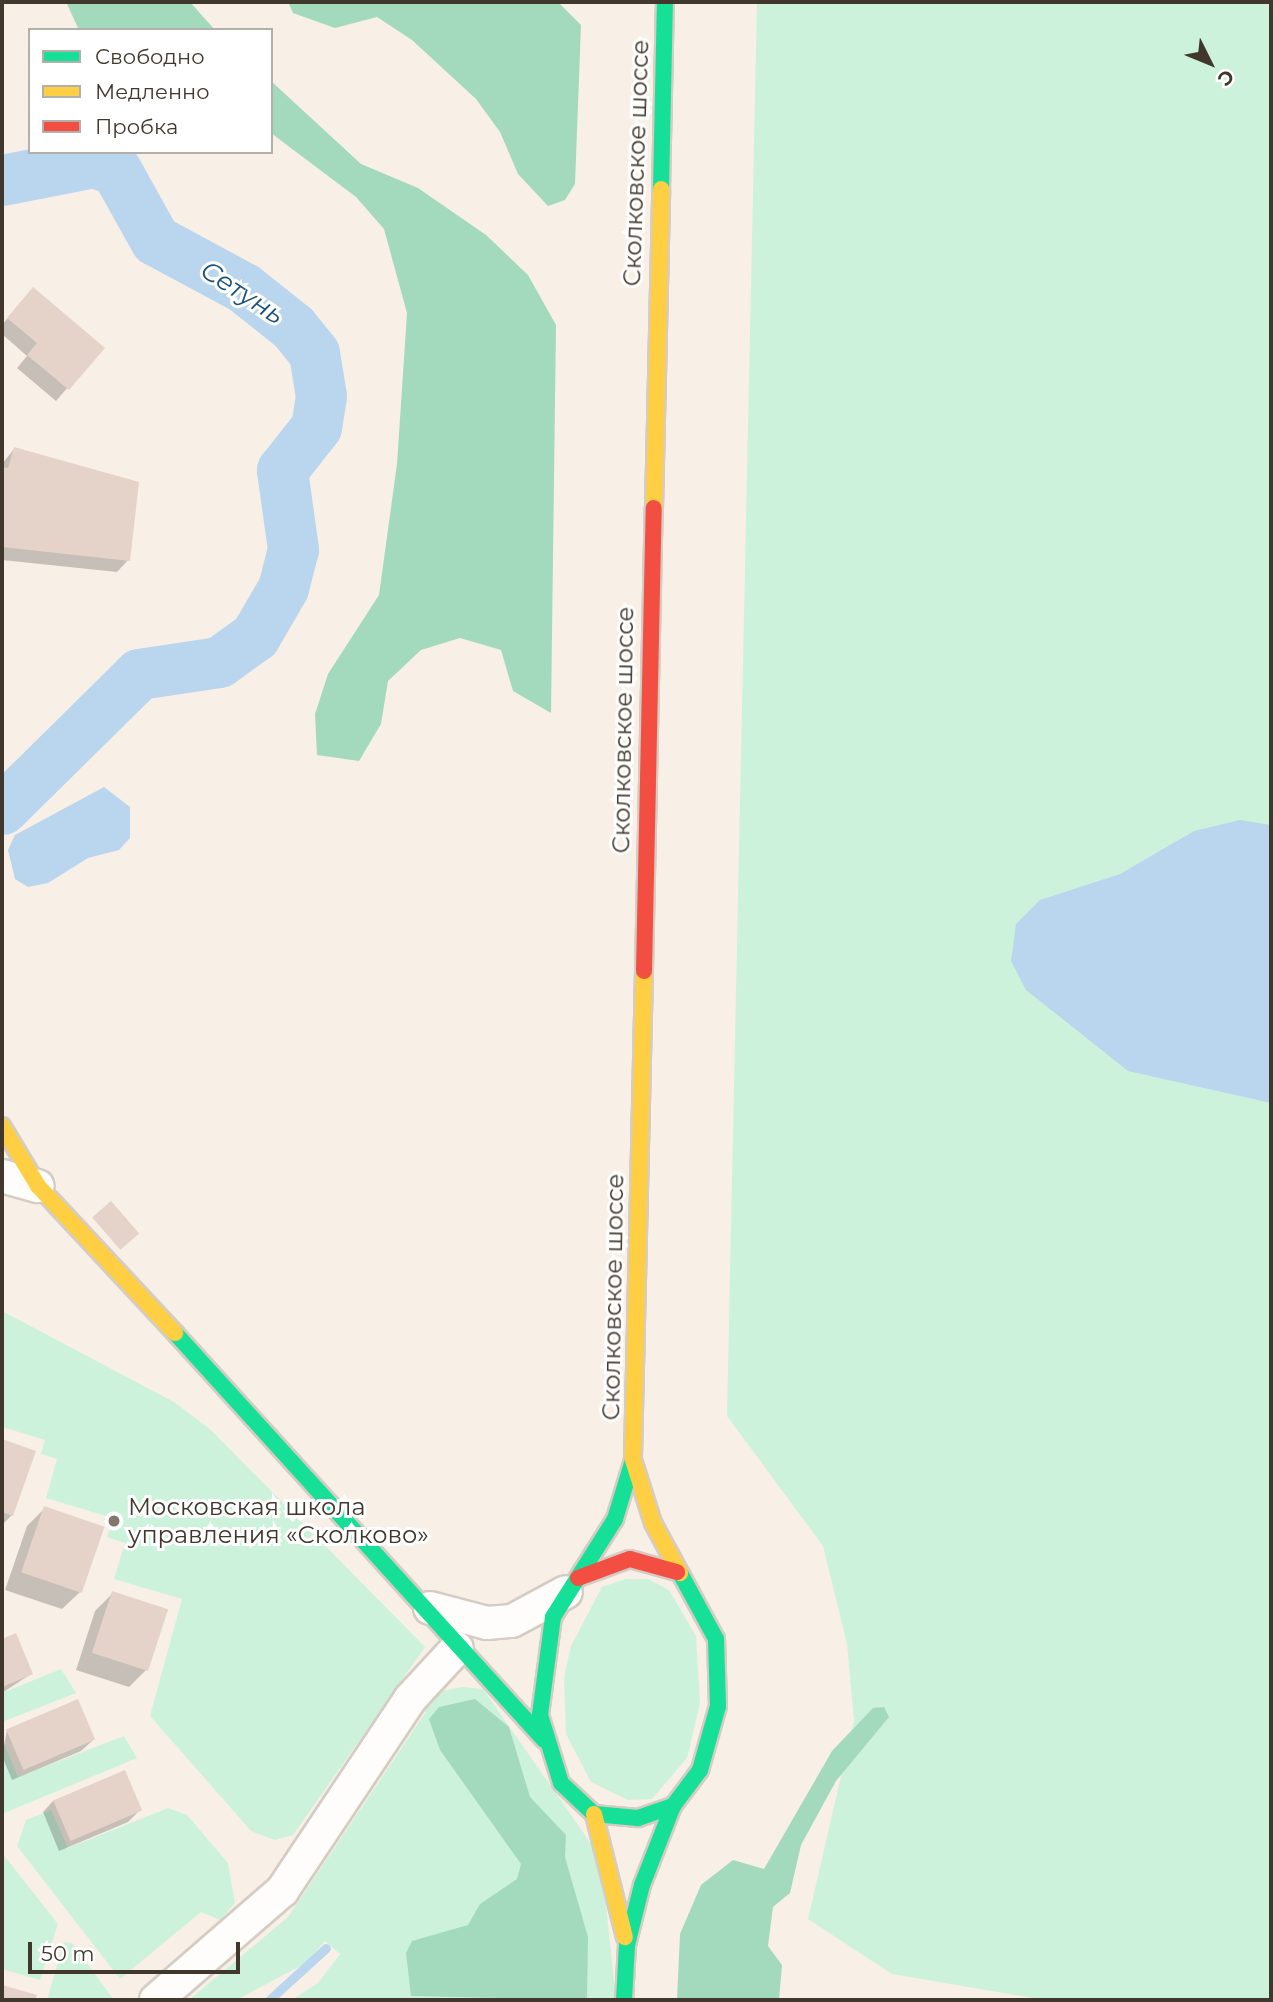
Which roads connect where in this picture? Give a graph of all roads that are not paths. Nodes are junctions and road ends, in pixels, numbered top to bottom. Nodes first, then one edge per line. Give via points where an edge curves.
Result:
1 (664, 2) edge
2 (2, 1126) edge
3 (2, 1176) edge
4 (38, 1186) junction
5 (634, 1460) junction
6 (677, 1572) junction
7 (572, 1585) junction
8 (430, 1608) junction
9 (457, 1648) junction
10 (544, 1740) junction
11 (673, 1806) junction
12 (594, 1814) junction
13 (627, 1945) junction
14 (156, 2000) edge
15 (624, 2000) edge

1 - 5 street, Сколковское шоссе
2 - 4 street
3 - 4 street
4 - 8 street
5 - 6 street
5 - 7 street via 615,1519
6 - 7 street via 630,1559
6 - 11 street via 716,1639 718,1706 700,1770
7 - 8 street via 512,1621 486,1623
7 - 10 street via 544,1647
8 - 9 street
9 - 10 street via 516,1703
9 - 14 street via 411,1699 282,1891
10 - 12 street via 561,1783
11 - 12 street via 638,1818
11 - 13 street
12 - 13 street
13 - 15 street

